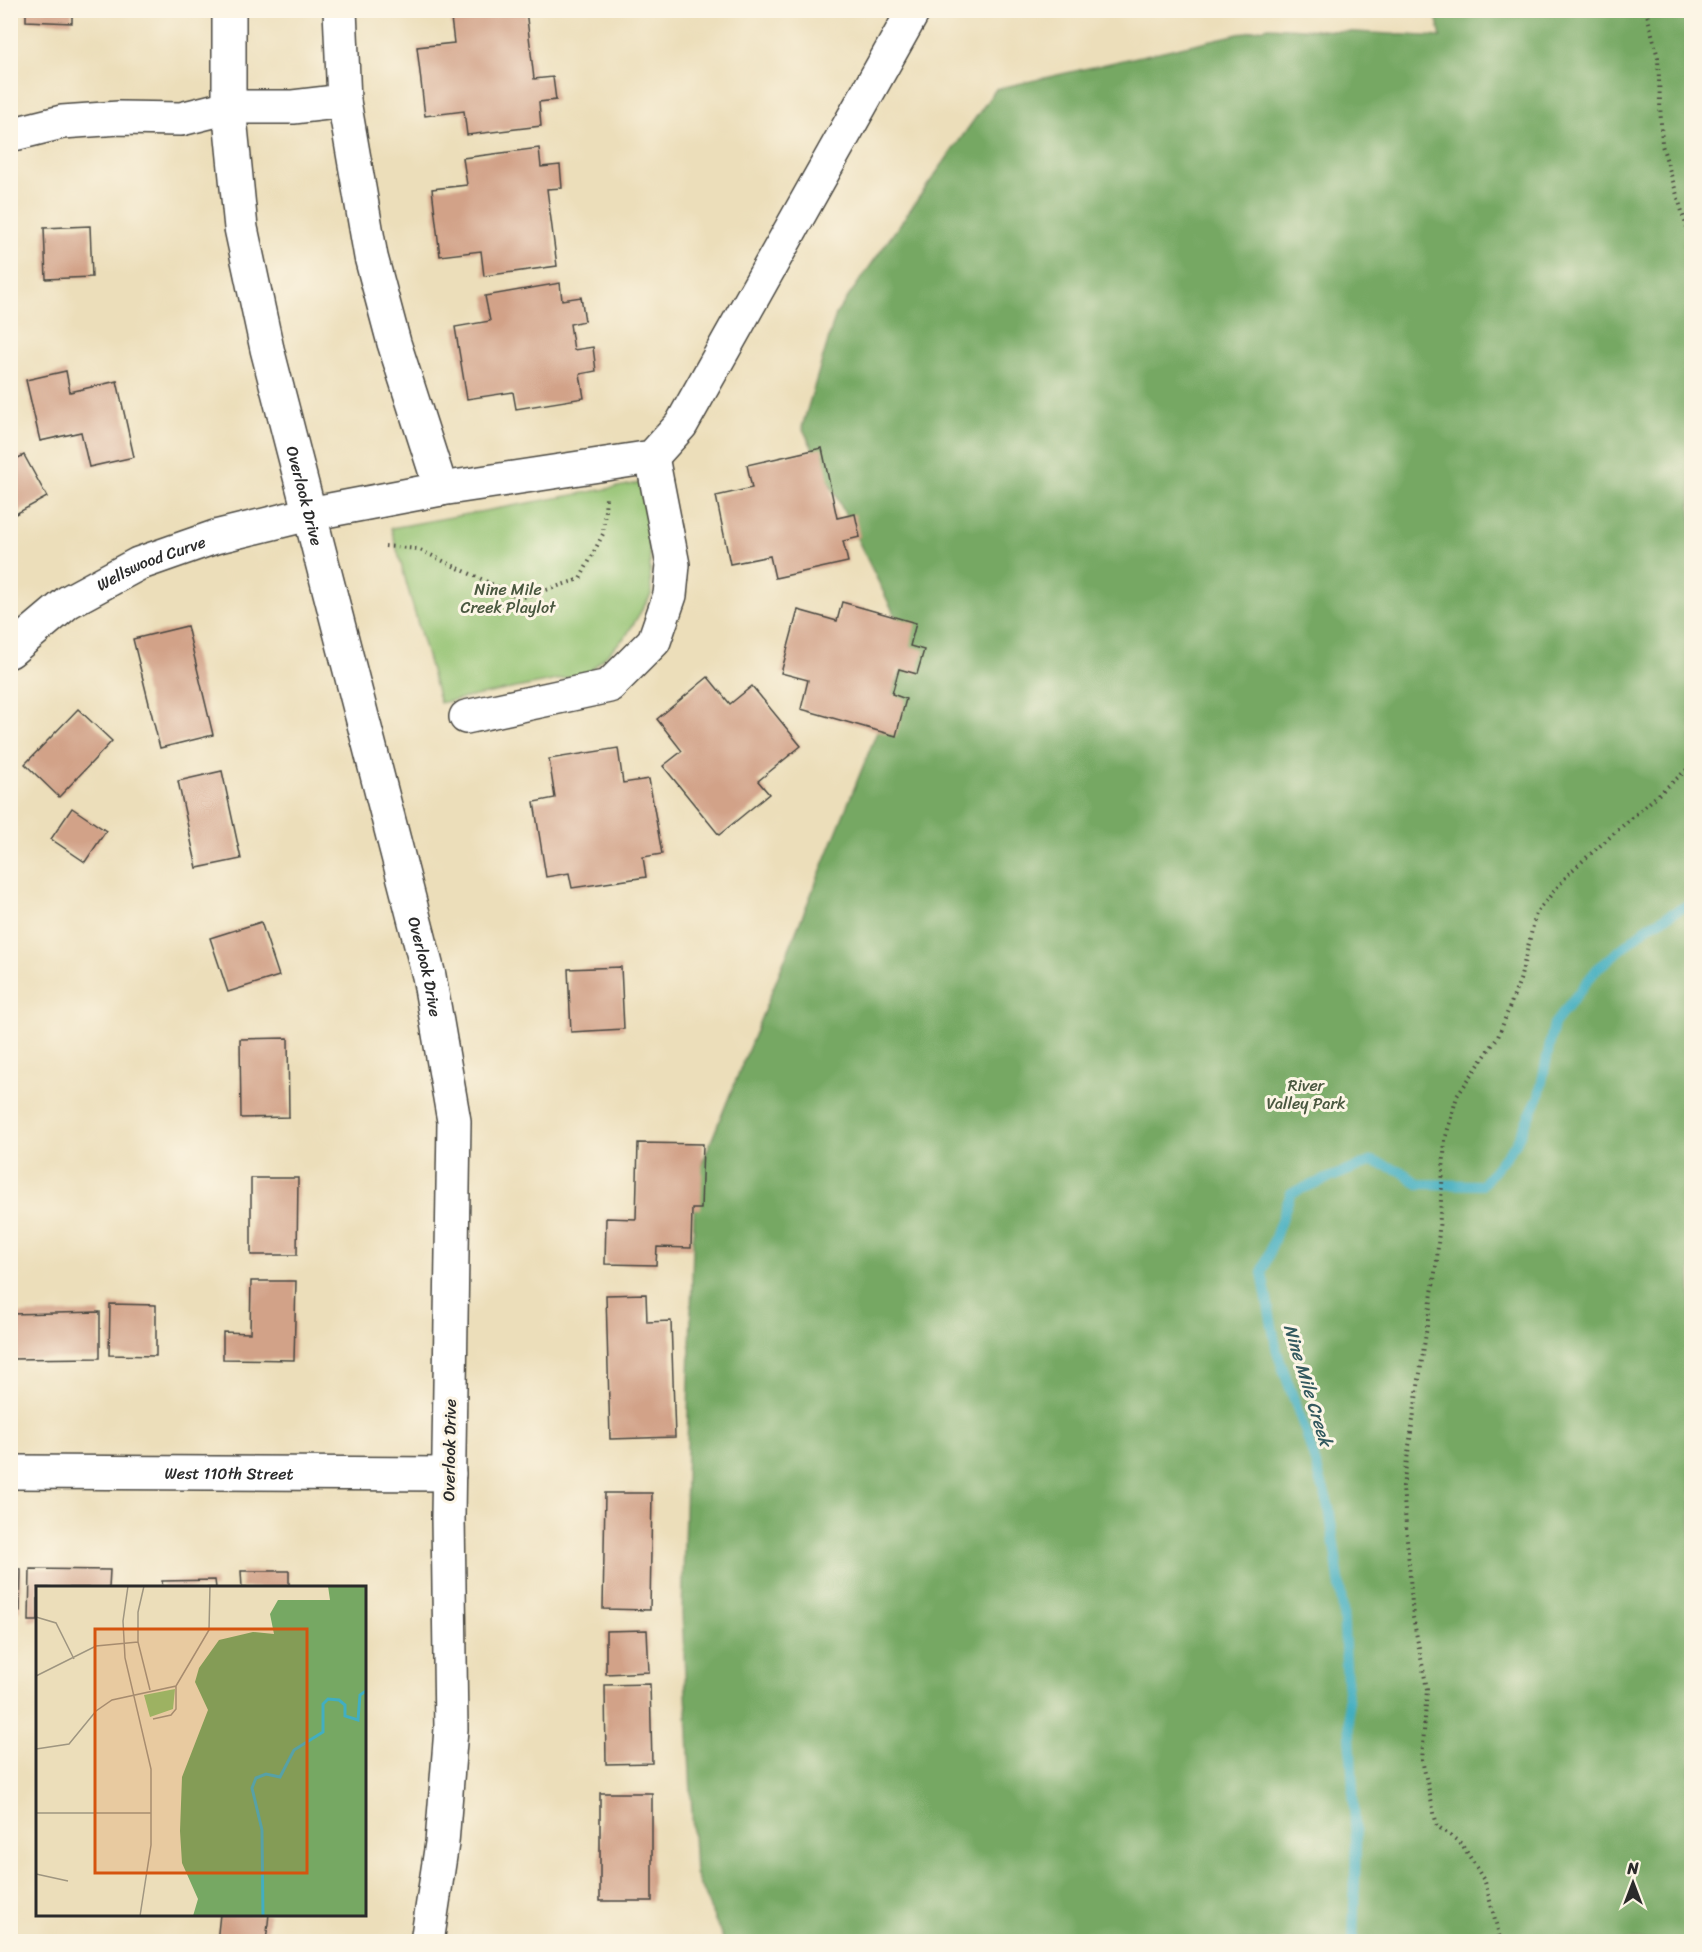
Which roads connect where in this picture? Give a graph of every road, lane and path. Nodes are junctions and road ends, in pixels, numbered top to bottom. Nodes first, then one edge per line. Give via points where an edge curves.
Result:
1 (229, 10) edge
2 (340, 10) edge
3 (914, 10) edge
4 (1646, 10) edge
5 (344, 101) junction
6 (229, 107) junction
7 (10, 135) edge
8 (1692, 245) edge
9 (652, 457) junction
10 (441, 489) junction
11 (606, 494) dead end
12 (309, 514) junction
13 (385, 546) dead end
14 (10, 651) edge
15 (466, 717) dead end
16 (1692, 765) edge
17 (10, 1472) edge
18 (449, 1474) junction
19 (427, 1941) edge
20 (1501, 1941) edge

1 - 6 street, Overlook Drive
2 - 5 street
3 - 9 street via 681,425
4 - 8 path via 1658,58 1662,145
5 - 6 street
5 - 10 street via 371,257
6 - 7 street via 181,119 62,122
6 - 12 street, Overlook Drive via 241,228
9 - 10 street, Wellswood Curve
9 - 15 street via 673,565 670,595 654,641 609,686
10 - 12 street, Wellswood Curve
11 - 13 path via 603,534 580,579 522,598 418,549
12 - 14 street, Wellswood Curve via 215,537 138,564 68,602
12 - 18 street, Overlook Drive via 429,976 454,1121
16 - 20 path via 1570,872 1536,913 1520,980 1498,1037 1457,1096 1445,1140 1437,1260 1402,1486 1413,1617 1427,1689 1422,1761 1437,1826 1462,1844 1485,1882
17 - 18 street, West 110th Street
18 - 19 street, Overlook Drive via 451,1729 442,1843

